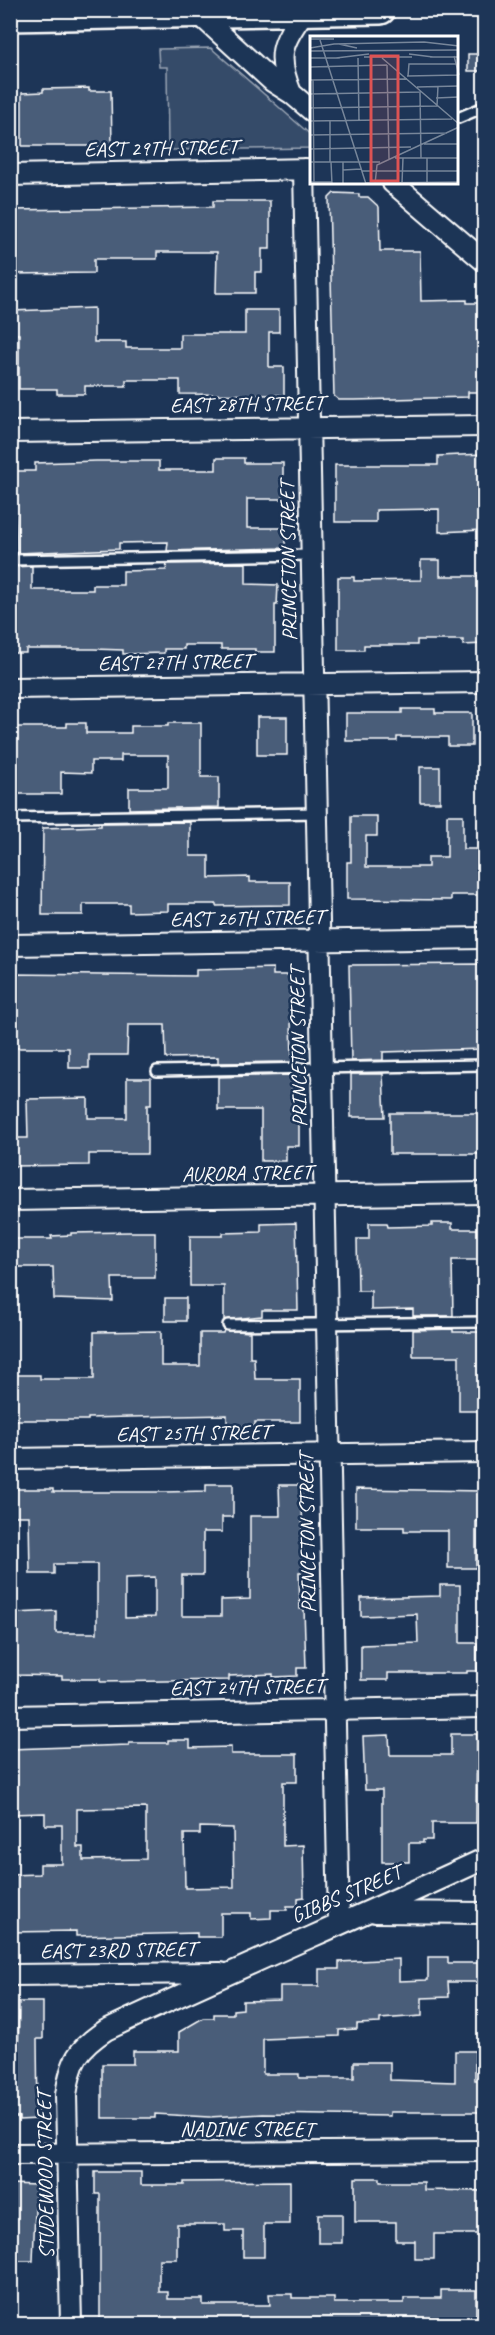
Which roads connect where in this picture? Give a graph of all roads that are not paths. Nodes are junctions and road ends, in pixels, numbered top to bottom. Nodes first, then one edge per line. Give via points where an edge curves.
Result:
1 (381, 10) edge
2 (304, 12) edge
3 (199, 14) junction
4 (10, 17) edge
5 (291, 93) junction
6 (484, 107) edge
7 (310, 109) edge
8 (459, 118) edge
9 (308, 169) edge
10 (10, 175) edge
11 (394, 184) edge
12 (484, 261) edge
13 (484, 426) edge
14 (309, 427) junction
15 (10, 432) edge
16 (312, 555) junction
17 (10, 560) edge
18 (484, 682) edge
19 (314, 684) junction
20 (10, 688) edge
21 (317, 813) junction
22 (10, 818) edge
23 (484, 938) edge
24 (320, 941) junction
25 (10, 945) edge
26 (484, 1065) edge
27 (322, 1068) junction
28 (157, 1071) dead end
29 (484, 1193) edge
30 (325, 1196) junction
31 (10, 1200) edge
32 (484, 1322) edge
33 (327, 1324) junction
34 (228, 1325) dead end
35 (484, 1452) edge
36 (330, 1455) junction
37 (10, 1459) edge
38 (484, 1707) edge
39 (335, 1710) junction
40 (10, 1716) edge
41 (484, 1859) edge
42 (369, 1912) junction
43 (484, 1913) edge
44 (339, 1924) junction
45 (227, 1973) junction
46 (10, 1974) edge
47 (484, 2151) edge
48 (10, 2154) edge
49 (67, 2154) junction
50 (71, 2325) edge

1 - 2 main road
2 - 3 main road
2 - 5 street via 282,50 284,75
3 - 4 main road
3 - 5 street via 272,81
5 - 7 street
6 - 8 lane
9 - 10 street, EAST 29TH STREET
9 - 14 street, PRINCETON STREET
11 - 12 street
13 - 14 street, EAST 28TH STREET
14 - 15 street, EAST 28TH STREET
14 - 16 street, PRINCETON STREET
16 - 17 lane
16 - 19 street, PRINCETON STREET
18 - 19 street, EAST 27TH STREET
19 - 20 street, EAST 27TH STREET
19 - 21 street, PRINCETON STREET
21 - 22 lane
21 - 24 street, PRINCETON STREET
23 - 24 street, EAST 26TH STREET
24 - 25 street, EAST 26TH STREET
24 - 27 street, PRINCETON STREET
26 - 27 lane
27 - 28 lane
27 - 30 street, PRINCETON STREET
29 - 30 street, AURORA STREET
30 - 31 street, AURORA STREET
30 - 33 street, PRINCETON STREET
32 - 33 lane
33 - 34 lane
33 - 36 street, PRINCETON STREET
35 - 36 street, EAST 25TH STREET
36 - 37 street, EAST 25TH STREET
36 - 39 street, PRINCETON STREET
38 - 39 street, EAST 24TH STREET
39 - 40 street, EAST 24TH STREET
39 - 44 street, PRINCETON STREET
41 - 42 street, GIBBS STREET
42 - 43 street
42 - 44 street, GIBBS STREET
44 - 45 street, GIBBS STREET
45 - 46 street, EAST 23RD STREET
45 - 49 street, STUDEWOOD STREET via 106,2030 76,2055 66,2095
47 - 49 street, NADINE STREET
48 - 49 street, NADINE STREET
49 - 50 street, STUDEWOOD STREET

